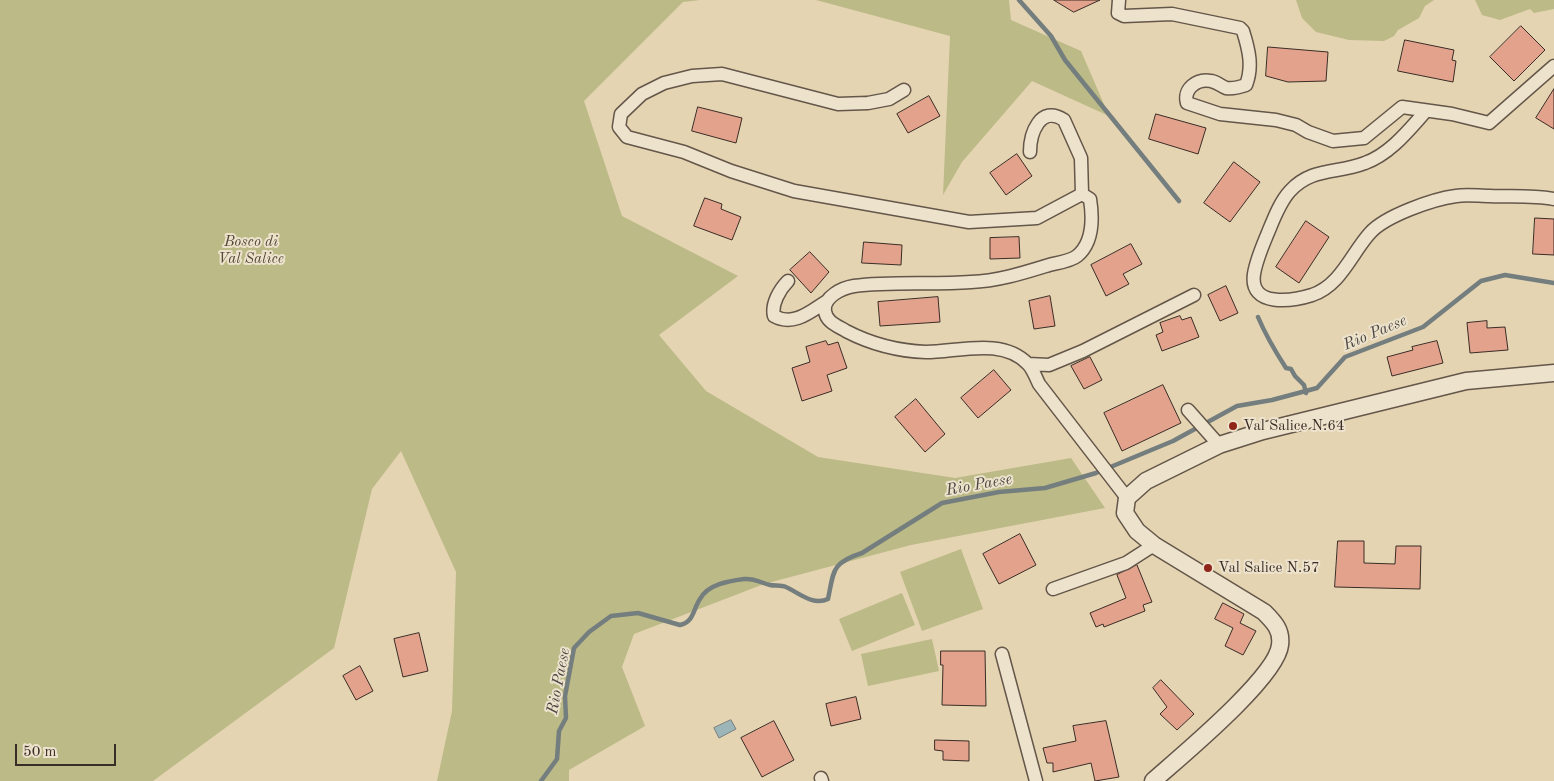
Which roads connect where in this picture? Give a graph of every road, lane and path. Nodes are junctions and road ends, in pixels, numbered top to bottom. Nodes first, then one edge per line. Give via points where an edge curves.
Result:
1 (1119, 0) edge
2 (1554, 66) edge
3 (904, 90) dead end
4 (1426, 112) junction
5 (1030, 152) dead end
6 (1082, 194) junction
7 (1554, 200) edge
8 (788, 281) dead end
9 (1194, 295) dead end
10 (827, 302) junction
11 (1028, 364) junction
12 (1554, 373) edge
13 (1192, 414) dead end
14 (1219, 445) junction
15 (1127, 498) junction
16 (1154, 545) junction
17 (1053, 589) dead end
18 (1002, 654) dead end
19 (1036, 781) edge
20 (1153, 781) edge

1 - 4 street via 1118,13 1124,16 1172,14 1243,31 1250,63 1246,85 1227,88 1205,81 1188,89 1187,103 1205,111 1276,120 1333,141 1364,138 1402,107
2 - 4 street via 1489,123 1452,114
3 - 6 street via 889,99 868,104 838,104 722,74 692,76 664,83 642,94 621,114 619,128 627,137 684,152 731,171 794,190 969,222 1037,218
4 - 7 street via 1400,140 1378,157 1365,163 1315,173 1300,180 1287,194 1253,276 1265,298 1290,300 1325,290 1380,223 1436,200 1457,196
5 - 6 street via 1030,137 1035,125 1051,116 1064,120 1081,158
6 - 10 street via 1090,199 1093,220 1087,243 1077,256 1009,277 972,282 852,286 839,291
8 - 10 street via 780,290 774,316 796,320
9 - 11 street via 1083,351 1049,365
10 - 11 street via 825,314 834,324 858,338 889,348 926,352 988,348 1012,354
11 - 15 street via 1039,384
12 - 14 street via 1466,381 1263,431
13 - 14 street
14 - 15 street via 1146,481
15 - 16 street via 1125,513 1137,531
16 - 17 street via 1126,562
16 - 20 street via 1264,612 1278,626 1280,645 1270,666 1254,687
18 - 19 street

